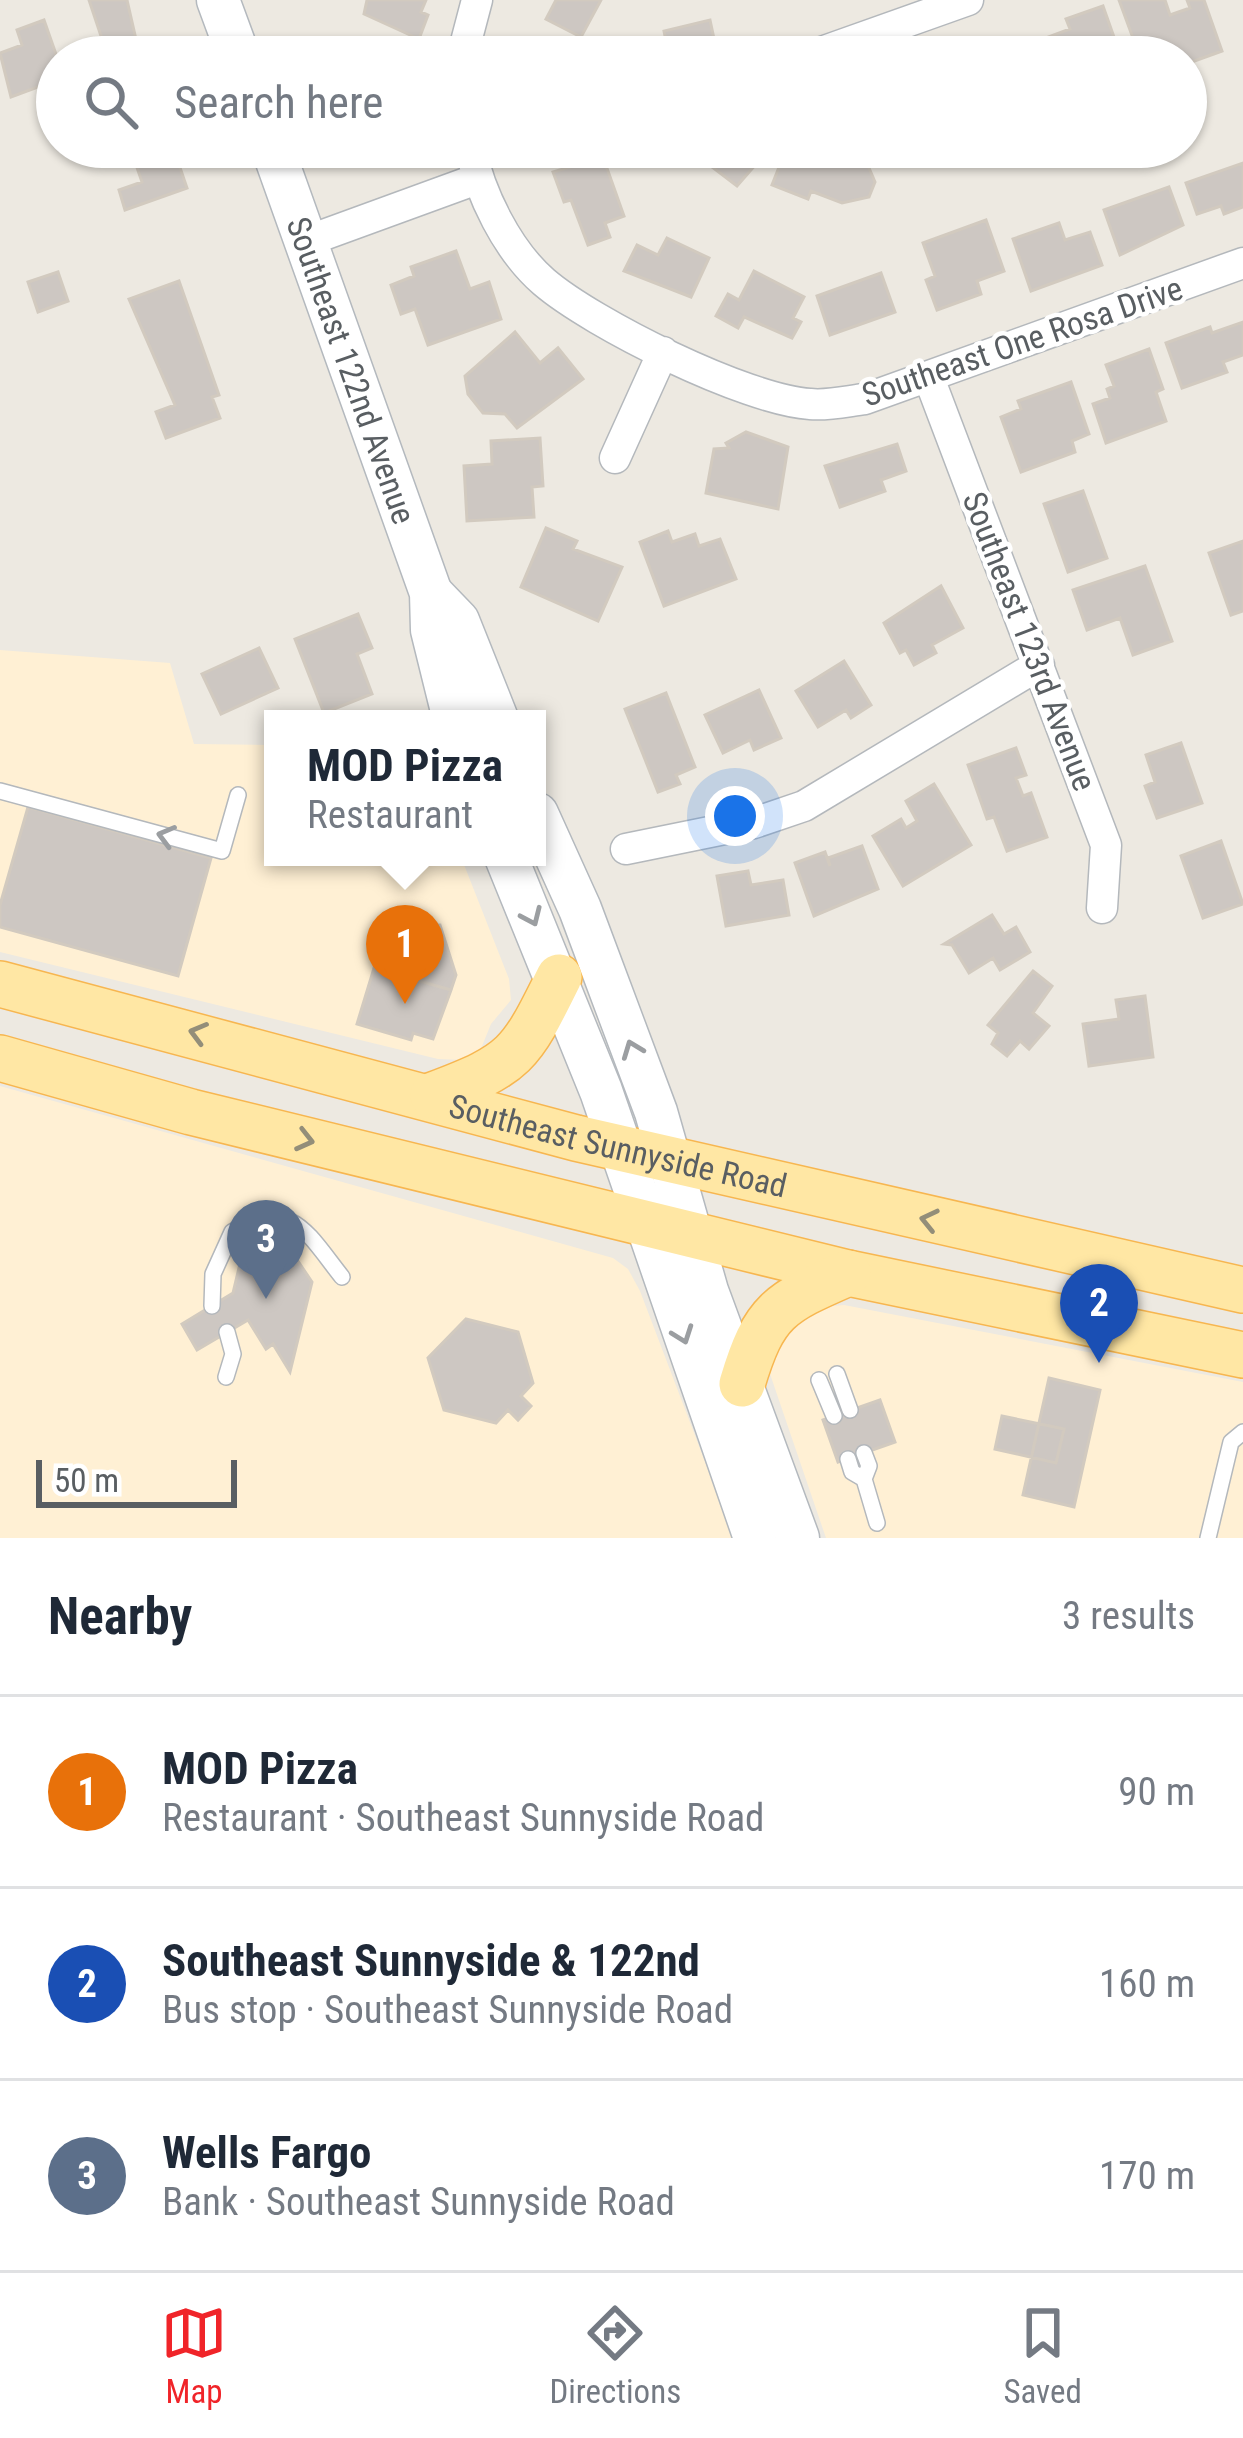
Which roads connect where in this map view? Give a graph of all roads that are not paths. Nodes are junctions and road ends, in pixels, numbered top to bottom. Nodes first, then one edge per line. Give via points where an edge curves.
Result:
1 (218, 0) edge
2 (477, 0) edge
3 (968, 0) edge
4 (231, 36) edge
5 (468, 36) edge
6 (867, 36) edge
7 (280, 168) edge
8 (475, 168) edge
9 (477, 179) junction
10 (307, 242) junction
11 (1243, 263) edge
12 (663, 352) junction
13 (929, 378) junction
14 (615, 458) dead end
15 (431, 593) junction
16 (1039, 665) junction
17 (452, 710) edge
18 (493, 710) edge
19 (0, 790) edge
20 (238, 795) dead end
21 (546, 834) edge
22 (626, 849) dead end
23 (510, 866) edge
24 (1102, 908) dead end
25 (559, 977) junction
26 (0, 984) edge
27 (0, 1058) edge
28 (433, 1095) junction
29 (620, 1148) junction
30 (669, 1160) junction
31 (646, 1224) junction
32 (691, 1235) junction
33 (848, 1274) junction
34 (342, 1277) dead end
35 (1243, 1290) edge
36 (212, 1306) dead end
37 (1243, 1323) edge
38 (227, 1332) dead end
39 (1223, 1353) edge
40 (837, 1374) dead end
41 (226, 1377) dead end
42 (819, 1379) dead end
43 (742, 1384) junction
44 (1243, 1432) edge
45 (856, 1456) dead end
46 (877, 1523) dead end
47 (755, 1538) edge
48 (799, 1538) edge
49 (1208, 1538) edge

1 - 4 main road
2 - 5 street
3 - 6 street
7 - 10 main road, Southeast 122nd Avenue
8 - 9 street, Southeast One Rosa Drive
9 - 10 street
9 - 12 street, Southeast One Rosa Drive via 542,280
10 - 15 main road, Southeast 122nd Avenue
11 - 13 street, Southeast One Rosa Drive
12 - 13 street, Southeast One Rosa Drive via 810,404 866,399
12 - 14 street
13 - 16 street, Southeast 123rd Avenue
15 - 17 main road, Southeast 122nd Avenue
15 - 18 main road, Southeast 122nd Avenue via 458,621
16 - 22 street via 804,806
16 - 24 street, Southeast 123rd Avenue via 1106,844
20 -> 19 lane via 222,851
30 -> 21 main road
23 -> 25 main road
25 - 28 main road via 514,1057
25 - 29 main road
28 -> 26 main road, Southeast Sunnyside Road
27 -> 31 main road
28 - 29 main road, Southeast Sunnyside Road
29 - 30 main road, Southeast Sunnyside Road
29 - 31 main road
30 - 32 main road
35 -> 30 main road, Southeast Sunnyside Road
31 - 32 main road
31 -> 47 main road
32 - 33 main road
32 - 43 main road
33 - 39 main road
33 - 43 main road via 772,1311
34 - 36 lane via 301,1229 271,1214 232,1232 213,1274
37 - 39 main road
38 - 41 lane via 233,1354
40 - 42 lane via 842,1413
43 - 48 main road
44 - 49 lane via 1231,1442
45 - 46 lane via 852,1472 864,1479

